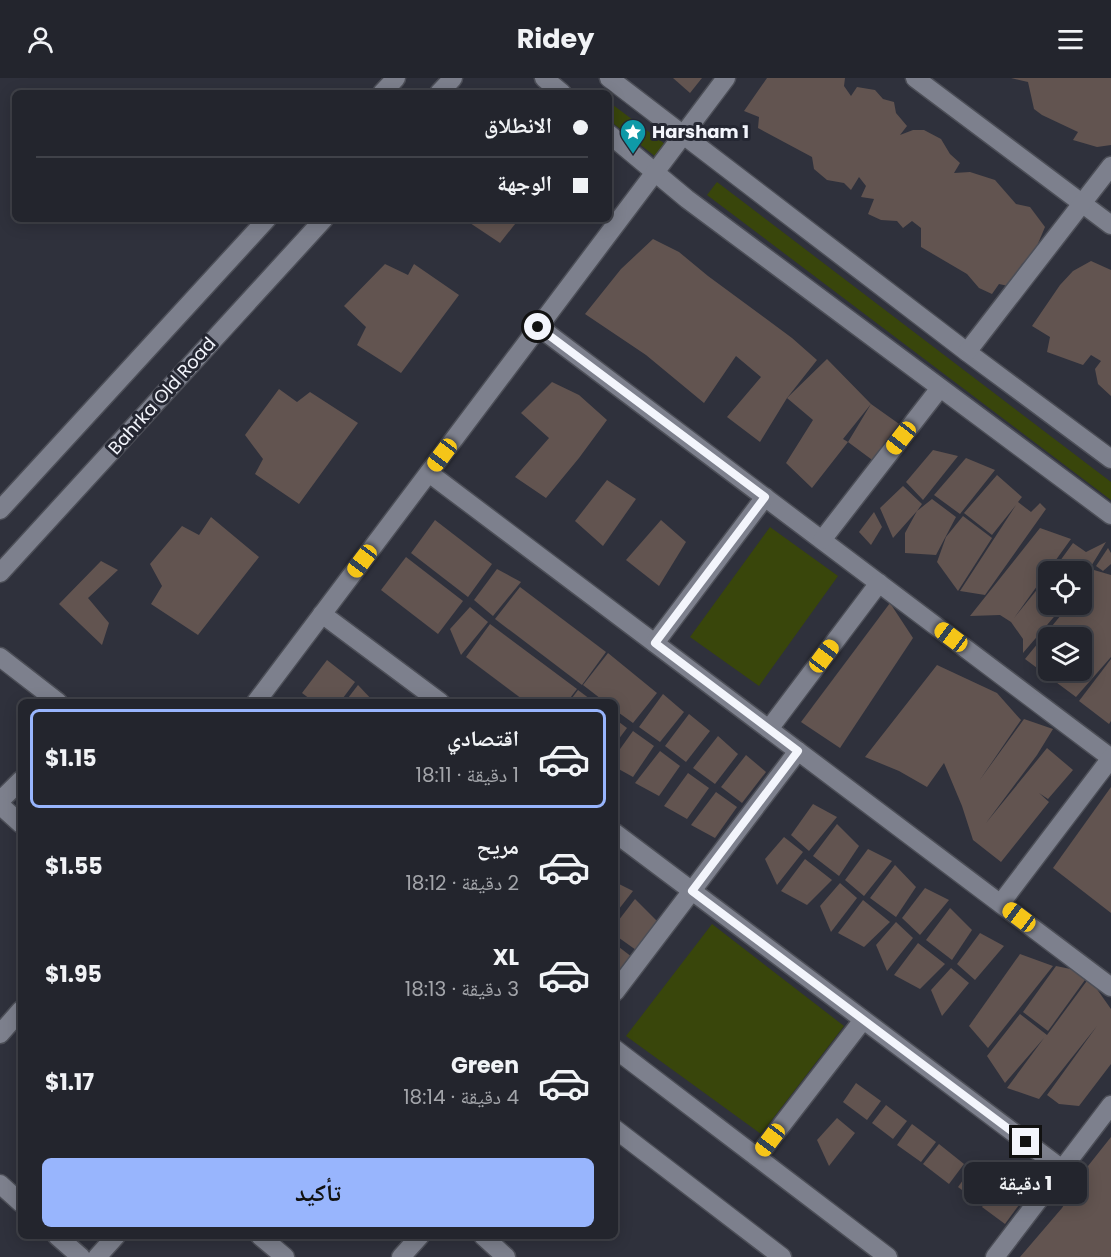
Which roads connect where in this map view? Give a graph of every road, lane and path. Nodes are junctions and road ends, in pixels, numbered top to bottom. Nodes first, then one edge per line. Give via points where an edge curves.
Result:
1 (396, 78) edge
2 (453, 78) edge
3 (544, 78) edge
4 (609, 78) edge
5 (726, 78) edge
6 (915, 78) edge
7 (385, 90) edge
8 (442, 90) edge
9 (558, 90) edge
10 (683, 135) junction
11 (612, 137) edge
12 (1111, 166) edge
13 (654, 173) junction
14 (1082, 203) junction
15 (264, 222) edge
16 (321, 222) edge
17 (1111, 225) edge
18 (538, 327) junction
19 (967, 352) junction
20 (940, 387) junction
21 (1111, 459) edge
22 (429, 473) junction
23 (765, 497) junction
24 (0, 510) edge
25 (1111, 515) edge
26 (822, 540) junction
27 (0, 573) edge
28 (879, 583) junction
29 (322, 614) junction
30 (655, 643) junction
31 (0, 657) edge
32 (54, 699) edge
33 (258, 699) edge
34 (436, 699) edge
35 (769, 729) junction
36 (798, 751) junction
37 (1111, 758) edge
38 (18, 783) edge
39 (0, 803) edge
40 (18, 821) edge
41 (618, 835) edge
42 (692, 891) junction
43 (1001, 903) junction
44 (1111, 987) edge
45 (618, 988) edge
46 (14, 1016) edge
47 (863, 1020) junction
48 (0, 1034) edge
49 (618, 1051) edge
50 (1111, 1105) edge
51 (618, 1131) edge
52 (757, 1157) junction
53 (1062, 1169) junction
54 (0, 1184) edge
55 (18, 1200) edge
56 (60, 1239) edge
57 (113, 1239) edge
58 (264, 1239) edge
59 (417, 1239) edge
60 (486, 1239) edge
61 (81, 1257) edge
62 (97, 1257) edge
63 (285, 1257) edge
64 (401, 1257) edge
65 (506, 1257) edge
66 (782, 1257) edge
67 (888, 1257) edge
68 (995, 1257) edge

1 - 7 street
2 - 8 street
3 - 9 street
4 - 10 street
5 - 10 street
6 - 14 street
10 - 13 street
10 - 19 street
11 - 13 street
12 - 14 street
13 - 18 street
13 - 20 street
14 - 17 street
14 - 19 street
15 - 24 street
16 - 27 street, Bahrka Old Road
18 - 22 street
18 - 23 street
19 - 21 street
20 - 25 street
20 - 26 street
22 - 29 street
22 - 30 street
23 - 26 street
23 - 30 street
26 - 28 street
28 - 35 street
28 - 37 street
29 - 33 street
29 - 34 street
30 - 35 street
31 - 32 street
35 - 36 street
36 - 42 street
36 - 43 street
37 - 43 street
38 - 39 street
39 - 40 street
41 - 42 street
42 - 45 street
42 - 47 street
43 - 44 street
46 - 48 street
47 - 52 street
47 - 53 street
49 - 52 street
50 - 53 street
51 - 66 street
52 - 67 street
53 - 68 street
54 - 55 street
56 - 61 street
57 - 62 street
58 - 63 street
59 - 64 street
60 - 65 street

